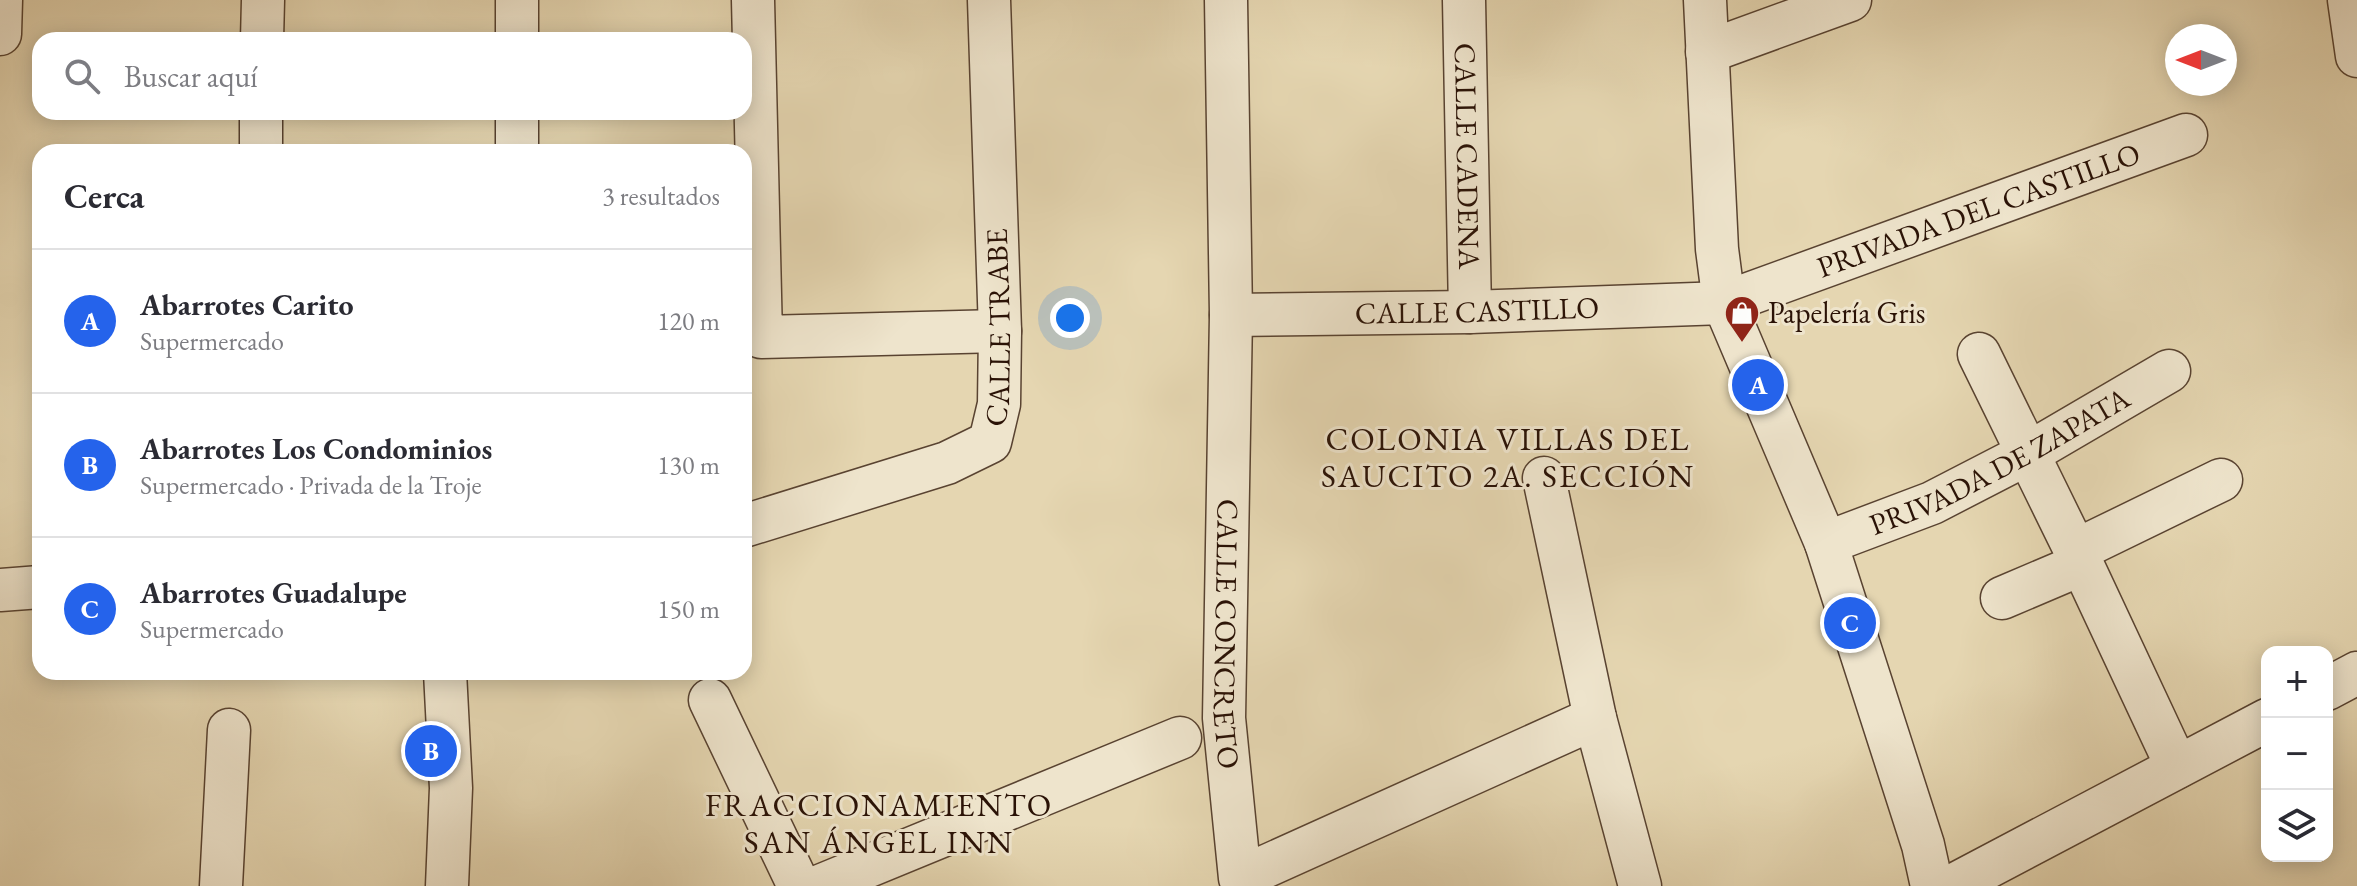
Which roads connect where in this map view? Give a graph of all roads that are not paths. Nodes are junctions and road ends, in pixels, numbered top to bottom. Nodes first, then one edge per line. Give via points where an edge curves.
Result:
1 (1, 0) edge
2 (263, 0) edge
3 (517, 0) edge
4 (753, 0) edge
5 (989, 0) edge
6 (1226, 0) edge
7 (1464, 0) edge
8 (1705, 0) edge
9 (1850, 0) edge
10 (2349, 0) edge
11 (262, 32) edge
12 (517, 32) edge
13 (0, 34) edge
14 (1707, 52) junction
15 (2357, 56) edge
16 (261, 120) edge
17 (517, 120) edge
18 (2186, 135) dead end
19 (261, 144) edge
20 (517, 144) edge
21 (1724, 303) junction
22 (1470, 312) junction
23 (1231, 315) junction
24 (1000, 331) junction
25 (1979, 354) dead end
26 (2169, 371) dead end
27 (2027, 454) junction
28 (1544, 478) dead end
29 (2221, 480) dead end
30 (752, 524) edge
31 (1826, 543) junction
32 (2078, 557) junction
33 (32, 588) edge
34 (0, 590) edge
35 (2002, 598) dead end
36 (2357, 673) edge
37 (445, 680) edge
38 (2333, 686) edge
39 (710, 700) dead end
40 (1595, 718) junction
41 (2261, 723) edge
42 (229, 730) dead end
43 (1180, 738) dead end
44 (2177, 767) junction
45 (221, 886) edge
46 (447, 886) edge
47 (799, 886) edge
48 (820, 886) edge
49 (1640, 886) edge
50 (1932, 886) edge
51 (1952, 886) edge

1 - 13 street
2 - 11 street
3 - 12 street
4 - 24 street via 761,337
5 - 24 street, CALLE TRABE
6 - 23 street, CALLE CONCRETO
7 - 22 street, CALLE CADENA
8 - 14 street
9 - 14 street
10 - 15 street
14 - 21 street
16 - 19 street
17 - 20 street
18 - 21 street, PRIVADA DEL CASTILLO
21 - 22 street, CALLE CASTILLO
21 - 31 street
22 - 23 street, CALLE CASTILLO
23 - 40 street, CALLE CONCRETO via 1224,718 1240,878
24 - 30 street, CALLE TRABE via 999,404 990,442 947,463
25 - 27 street
26 - 27 street, PRIVADA DE ZAPATA
27 - 31 street, PRIVADA DE ZAPATA via 1932,503
27 - 32 street
28 - 40 street
29 - 32 street
31 - 50 street
32 - 35 street
32 - 44 street
33 - 34 street
36 - 38 street
37 - 46 street via 451,788
39 - 47 street
40 - 49 street
41 - 44 street
42 - 45 street
43 - 48 street
44 - 51 street

